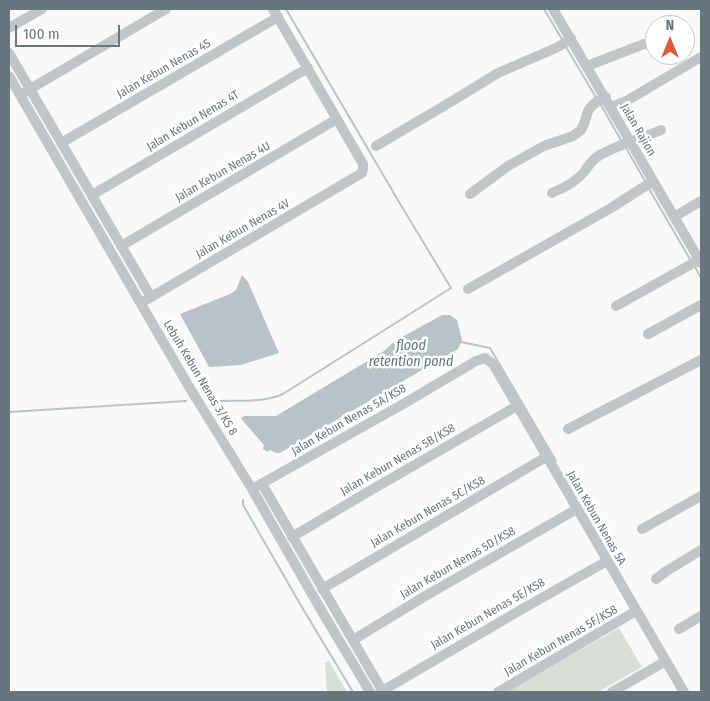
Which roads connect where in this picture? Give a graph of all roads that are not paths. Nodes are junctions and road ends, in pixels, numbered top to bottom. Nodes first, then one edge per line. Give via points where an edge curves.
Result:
1 (42, 9) edge
2 (166, 9) edge
3 (553, 9) edge
4 (276, 13) edge
5 (9, 28) edge
6 (566, 42) junction
7 (644, 44) dead end
8 (9, 53) edge
9 (701, 57) edge
10 (587, 66) junction
11 (308, 68) junction
12 (9, 76) edge
13 (29, 89) junction
14 (20, 95) junction
15 (601, 100) junction
16 (619, 104) junction
17 (337, 119) junction
18 (660, 130) dead end
19 (61, 143) junction
20 (626, 144) junction
21 (376, 146) dead end
22 (650, 184) junction
23 (552, 193) dead end
24 (470, 194) dead end
25 (92, 195) junction
26 (701, 201) edge
27 (679, 214) junction
28 (121, 246) junction
29 (697, 260) edge
30 (468, 289) dead end
31 (151, 297) junction
32 (140, 303) junction
33 (701, 305) edge
34 (616, 306) dead end
35 (648, 334) dead end
36 (486, 358) joint
37 (701, 360) edge
38 (517, 406) junction
39 (568, 429) dead end
40 (546, 457) junction
41 (257, 487) junction
42 (701, 496) edge
43 (577, 509) junction
44 (642, 529) dead end
45 (292, 537) junction
46 (701, 550) edge
47 (607, 560) junction
48 (656, 579) dead end
49 (322, 589) junction
50 (636, 611) junction
51 (701, 616) edge
52 (679, 629) dead end
53 (353, 640) junction
54 (666, 661) junction
55 (370, 692) edge
56 (382, 692) edge
57 (498, 692) edge
58 (612, 692) edge
59 (684, 692) edge

1 - 5 street
2 - 13 street
3 - 6 street, Jalan Rajion
4 - 11 street
4 - 19 street, Jalan Kebun Nenas 4S
6 - 10 street, Jalan Rajion
6 - 21 street via 498,73
7 - 10 street
8 - 13 street
9 - 16 street
10 - 15 street, Jalan Rajion
11 - 17 street
11 - 25 street, Jalan Kebun Nenas 4T
12 - 14 street, Lebuh Kebun Nenas 3/KS 8
13 - 14 street
13 - 19 street
14 - 32 street, Lebuh Kebun Nenas 3/KS 8
15 - 16 street, Jalan Rajion
15 - 24 street via 588,111 581,130 573,136 544,146 508,166
16 - 20 street, Jalan Rajion
17 - 28 street, Jalan Kebun Nenas 4U
17 - 31 street, Jalan Kebun Nenas 4V via 363,164 362,173
18 - 20 street
19 - 25 street
20 - 22 street, Jalan Rajion
20 - 23 street via 597,157 576,180
22 - 27 street, Jalan Rajion
22 - 30 street
25 - 28 street
26 - 27 street
27 - 29 street, Jalan Rajion
28 - 31 street
29 - 34 street
31 - 32 street, Jalan Kebun Nenas 4V
32 - 41 street, Lebuh Kebun Nenas 3/KS 8
33 - 35 street
36 - 38 street, Jalan Kebun Nenas 5A via 493,364
36 - 41 street, Jalan Kebun Nenas 5A/KS8
37 - 39 street
38 - 40 street, Jalan Kebun Nenas 5A
38 - 45 street, Jalan Kebun Nenas 5B/KS8
40 - 43 street, Jalan Kebun Nenas 5A
40 - 49 street, Jalan Kebun Nenas 5C/KS8
41 - 45 street
41 - 55 street, Lebuh Kebun Nenas 3/KS 8 via 324,615
42 - 44 street
43 - 47 street, Jalan Kebun Nenas 5A
43 - 53 street, Jalan Kebun Nenas 5D/KS8
45 - 49 street
46 - 48 street
47 - 50 street, Jalan Kebun Nenas 5A
47 - 56 street, Jalan Kebun Nenas 5E/KS8
49 - 53 street
50 - 54 street, Jalan Kebun Nenas 5A
50 - 57 street, Jalan Kebun Nenas 5F/KS8
51 - 52 street
53 - 56 street
54 - 58 street
54 - 59 street, Jalan Kebun Nenas 5A

